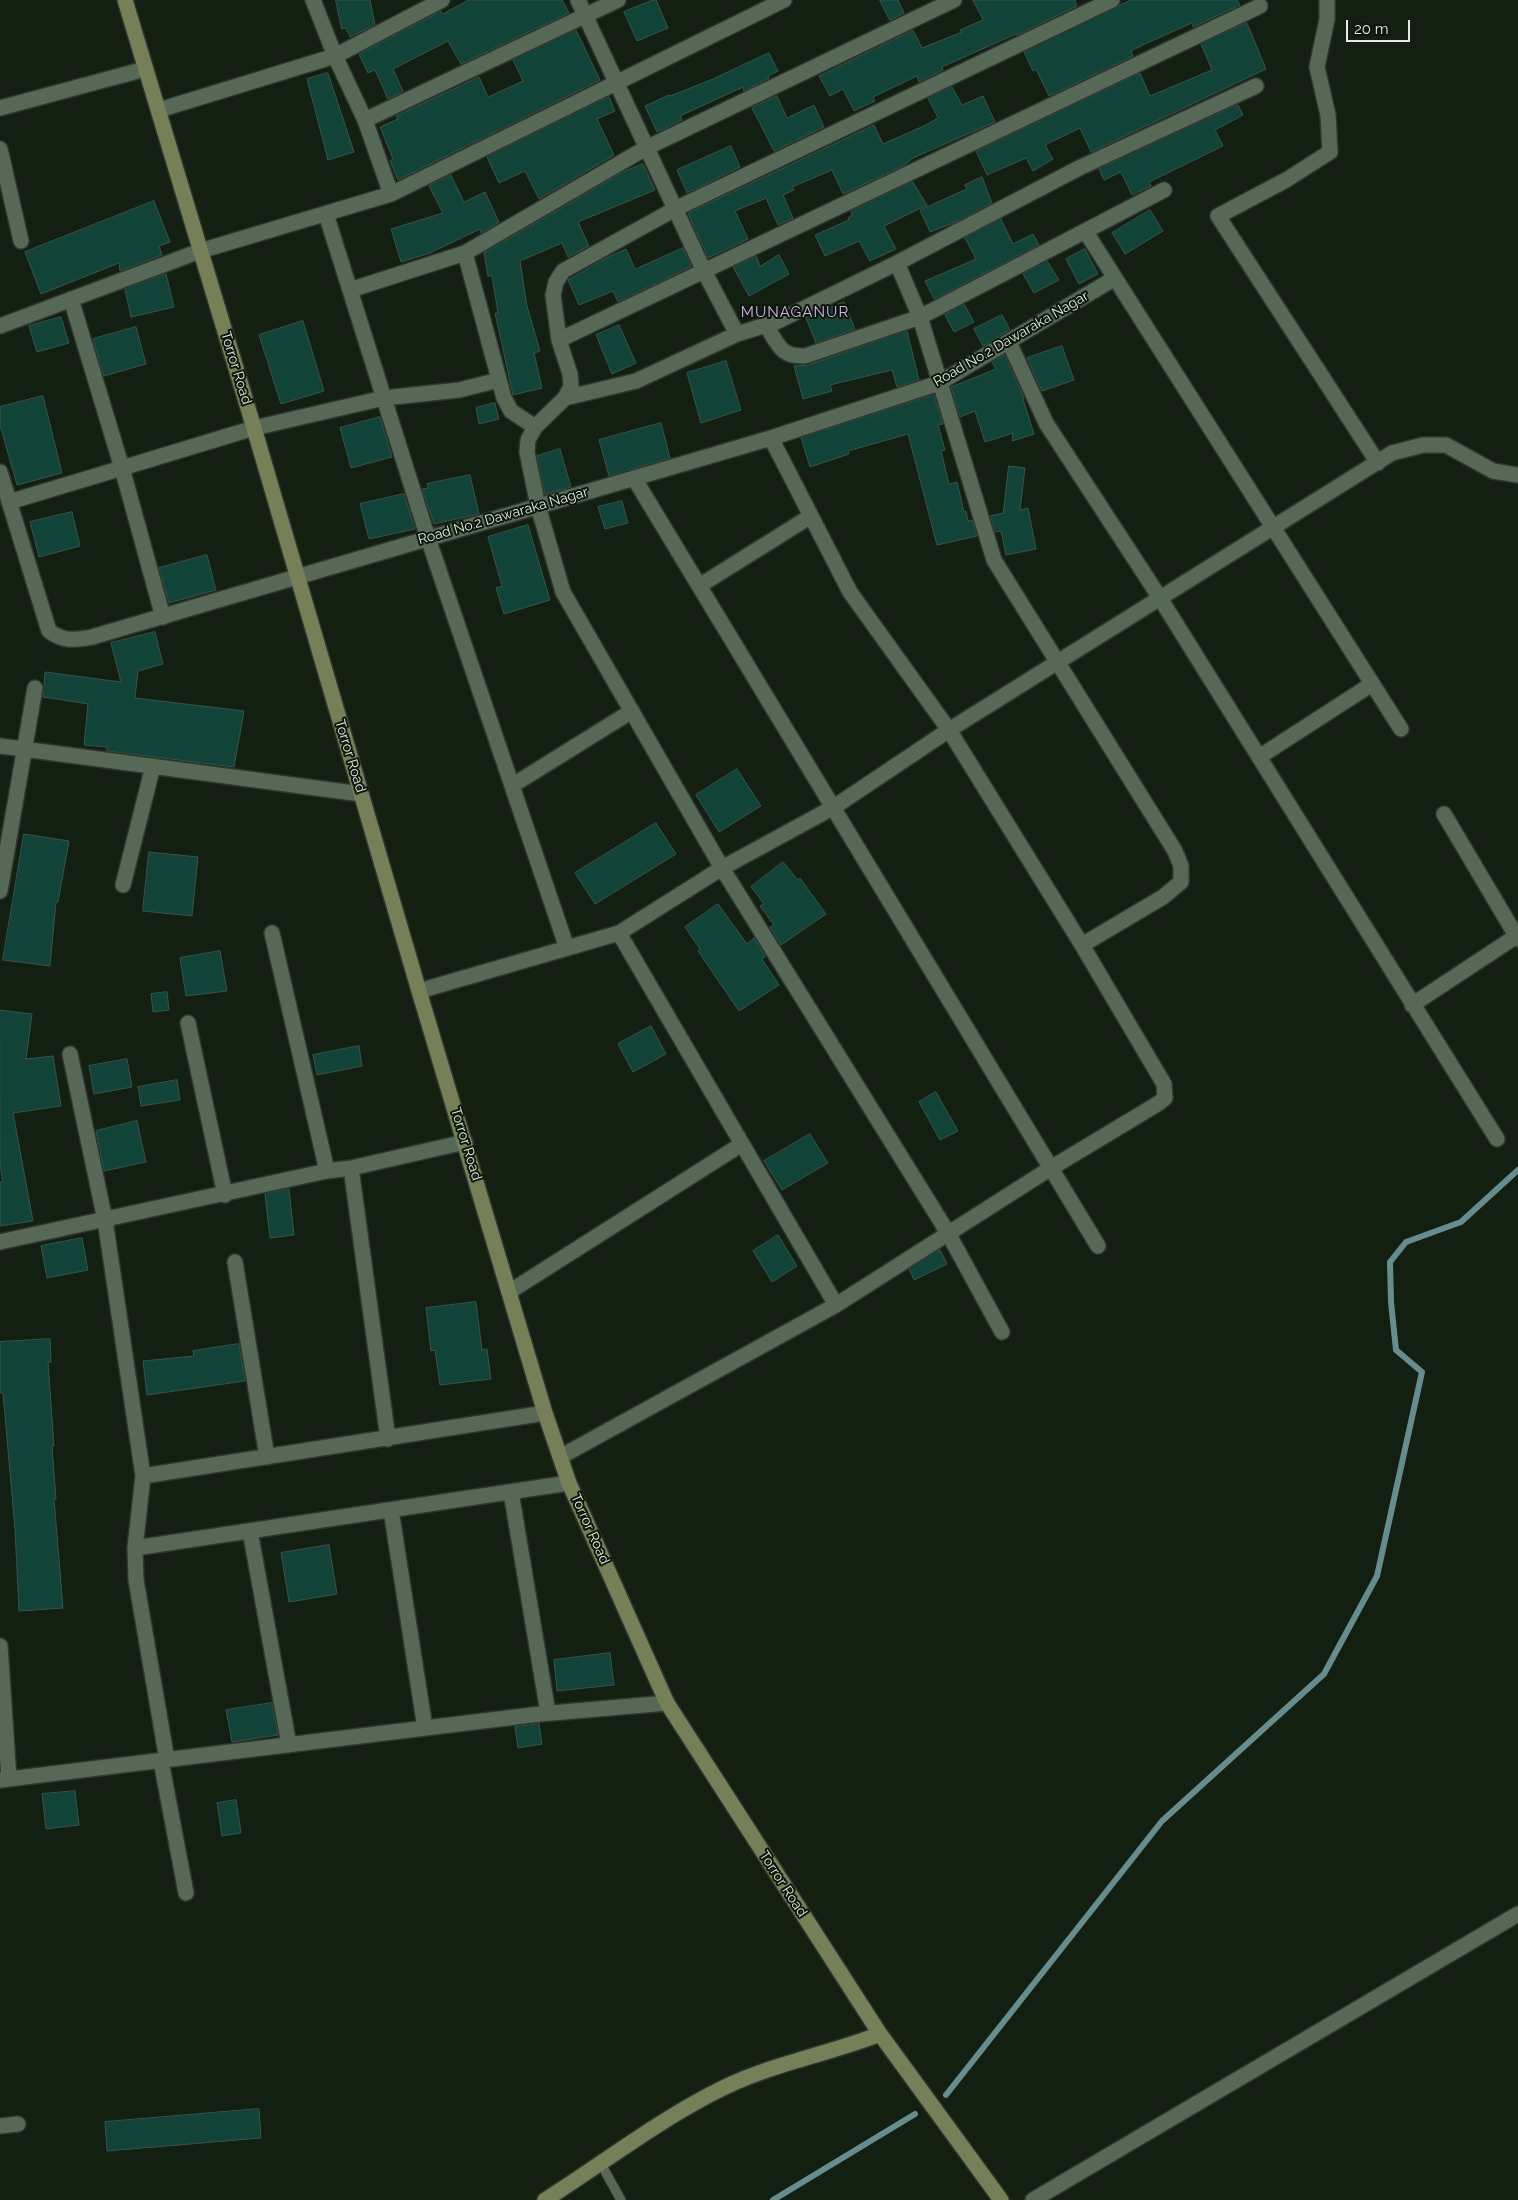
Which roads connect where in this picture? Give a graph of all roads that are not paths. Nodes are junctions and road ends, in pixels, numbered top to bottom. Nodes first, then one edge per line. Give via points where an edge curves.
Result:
1 (125, 0) edge
2 (313, 0) edge
3 (442, 0) edge
4 (578, 0) edge
5 (618, 0) edge
6 (784, 0) edge
7 (954, 0) edge
8 (1112, 0) edge
9 (1328, 0) edge
10 (1260, 6) dead end
11 (585, 16) junction
12 (335, 56) junction
13 (145, 69) junction
14 (616, 82) junction
15 (1256, 86) dead end
16 (0, 108) edge
17 (159, 110) junction
18 (365, 120) junction
19 (646, 148) junction
20 (0, 149) edge
21 (1164, 190) dead end
22 (392, 194) junction
23 (675, 209) junction
24 (326, 214) junction
25 (1086, 232) junction
26 (20, 241) dead end
27 (200, 251) junction
28 (465, 253) junction
29 (897, 263) junction
30 (704, 271) junction
31 (1115, 278) junction
32 (350, 290) junction
33 (71, 299) junction
34 (920, 317) junction
35 (766, 325) junction
36 (0, 326) edge
37 (737, 334) junction
38 (559, 340) junction
39 (1009, 342) junction
40 (499, 380) junction
41 (939, 383) junction
42 (384, 398) junction
43 (565, 398) junction
44 (535, 427) junction
45 (254, 428) junction
46 (771, 438) junction
47 (1378, 463) junction
48 (122, 468) junction
49 (0, 472) edge
50 (1518, 475) edge
51 (634, 478) junction
52 (9, 502) junction
53 (538, 506) junction
54 (811, 516) junction
55 (1274, 527) junction
56 (428, 538) junction
57 (296, 576) junction
58 (699, 586) junction
59 (1160, 598) junction
60 (163, 617) junction
61 (1060, 663) junction
62 (1372, 684) junction
63 (34, 688) dead end
64 (632, 711) junction
65 (1401, 729) dead end
66 (949, 730) junction
67 (0, 746) edge
68 (25, 750) junction
69 (1259, 757) junction
70 (153, 766) junction
71 (513, 785) junction
72 (361, 794) junction
73 (834, 807) junction
74 (1444, 814) dead end
75 (722, 868) junction
76 (123, 885) dead end
77 (0, 891) edge
78 (619, 933) junction
79 (272, 934) dead end
80 (1517, 937) edge
81 (1082, 945) junction
82 (567, 948) junction
83 (418, 991) junction
84 (1412, 1005) junction
85 (188, 1023) dead end
86 (70, 1054) dead end
87 (1497, 1139) dead end
88 (465, 1142) junction
89 (742, 1144) junction
90 (351, 1168) junction
91 (1051, 1168) junction
92 (327, 1171) junction
93 (225, 1195) junction
94 (105, 1220) junction
95 (948, 1233) junction
96 (0, 1242) edge
97 (1098, 1246) dead end
98 (235, 1262) dead end
99 (509, 1292) junction
100 (836, 1305) junction
101 (1002, 1332) dead end
102 (545, 1413) junction
103 (388, 1440) junction
104 (560, 1457) junction
105 (267, 1458) junction
106 (143, 1476) junction
107 (569, 1483) junction
108 (511, 1492) junction
109 (391, 1510) junction
110 (250, 1531) junction
111 (134, 1548) junction
112 (0, 1646) edge
113 (667, 1703) junction
114 (548, 1713) junction
115 (424, 1728) junction
116 (289, 1745) junction
117 (164, 1761) junction
118 (5, 1780) edge
119 (186, 1893) dead end
120 (1518, 1914) edge
121 (880, 2034) junction
122 (18, 2124) dead end
123 (0, 2126) edge
124 (601, 2164) junction
125 (544, 2200) edge
126 (621, 2200) edge
127 (1001, 2200) edge
128 (1033, 2200) edge

1 - 13 street, Torror Road
2 - 12 street
3 - 12 street
4 - 11 street
5 - 11 street
6 - 14 street
7 - 19 street
8 - 23 street
9 - 47 street via 1317,67 1328,115 1330,152 1218,216
10 - 30 street
11 - 14 street
11 - 18 street
12 - 17 street
12 - 18 street
13 - 16 street
13 - 17 street, Torror Road
14 - 19 street
14 - 22 street
15 - 29 street via 1078,168
17 - 27 street, Torror Road
18 - 22 street
19 - 23 street
19 - 28 street
20 - 26 street
21 - 25 street
22 - 24 street
23 - 30 street
23 - 38 street via 563,270 553,295
24 - 27 street
24 - 32 street
25 - 31 street
25 - 34 street
27 - 33 street
27 - 45 street, Torror Road
28 - 32 street
28 - 40 street
29 - 34 street
29 - 35 street
30 - 37 street
30 - 38 street
31 - 39 street, Road No.2 Dawaraka Nagar
31 - 55 street
32 - 42 street
33 - 36 street
33 - 48 street
34 - 35 street via 805,356 784,353
34 - 41 street
35 - 37 street
37 - 43 street via 636,381
38 - 43 street via 570,374 571,386
39 - 41 street, Road No.2 Dawaraka Nagar
39 - 59 street via 1046,423
40 - 42 street via 459,390
40 - 44 street via 511,411
41 - 46 street, Road No.2 Dawaraka Nagar
41 - 61 street via 994,560
42 - 45 street
42 - 56 street
43 - 44 street
44 - 53 street via 528,440 527,452
45 - 48 street
45 - 57 street, Torror Road
46 - 51 street, Road No.2 Dawaraka Nagar
46 - 54 street
47 - 50 street via 1392,453 1423,444 1446,445 1493,471
47 - 55 street
48 - 52 street
48 - 60 street
49 - 52 street, Road No.2 Dawaraka Nagar
51 - 53 street, Road No.2 Dawaraka Nagar
51 - 58 street
52 - 60 street, Road No.2 Dawaraka Nagar via 49,631 60,639 73,641
53 - 56 street, Road No.2 Dawaraka Nagar
53 - 64 street via 563,592
54 - 58 street
54 - 66 street via 850,592
55 - 59 street
55 - 62 street
56 - 57 street, Road No.2 Dawaraka Nagar
56 - 71 street
57 - 60 street, Road No.2 Dawaraka Nagar
57 - 72 street, Torror Road
58 - 73 street
59 - 61 street
59 - 69 street
61 - 66 street
61 - 81 street via 1182,866 1181,882 1163,897
62 - 65 street
62 - 69 street
63 - 68 street
64 - 71 street
64 - 75 street
66 - 73 street
66 - 81 street
67 - 68 street
68 - 70 street
68 - 77 street
69 - 84 street
70 - 72 street
70 - 76 street
71 - 82 street
72 - 83 street, Torror Road
73 - 75 street
73 - 91 street
74 - 80 street
75 - 78 street
75 - 95 street
78 - 82 street
78 - 89 street
79 - 92 street
80 - 84 street
81 - 91 street via 1166,1091 1160,1103
82 - 83 street
83 - 88 street, Torror Road
84 - 87 street
85 - 93 street
86 - 94 street
88 - 90 street
88 - 99 street, Torror Road
89 - 99 street
89 - 100 street
90 - 92 street
90 - 103 street
91 - 95 street
91 - 97 street
92 - 93 street
93 - 94 street
94 - 96 street
94 - 106 street
95 - 100 street
95 - 101 street
98 - 105 street
99 - 102 street, Torror Road
100 - 104 street
102 - 103 street
102 - 104 street, Torror Road
103 - 105 street
104 - 107 street, Torror Road
105 - 106 street
106 - 111 street
107 - 108 street
107 - 113 street, Torror Road
108 - 109 street
108 - 114 street
109 - 110 street
109 - 115 street
110 - 111 street
110 - 116 street
111 - 117 street
112 - 118 street
113 - 114 street
113 - 121 street, Torror Road
114 - 115 street
115 - 116 street
116 - 117 street
117 - 118 street
117 - 119 street
120 - 128 street
121 - 124 street via 842,2049 792,2061 727,2086 682,2109
121 - 127 street, Torror Road
122 - 123 street
124 - 125 street
124 - 126 lane

